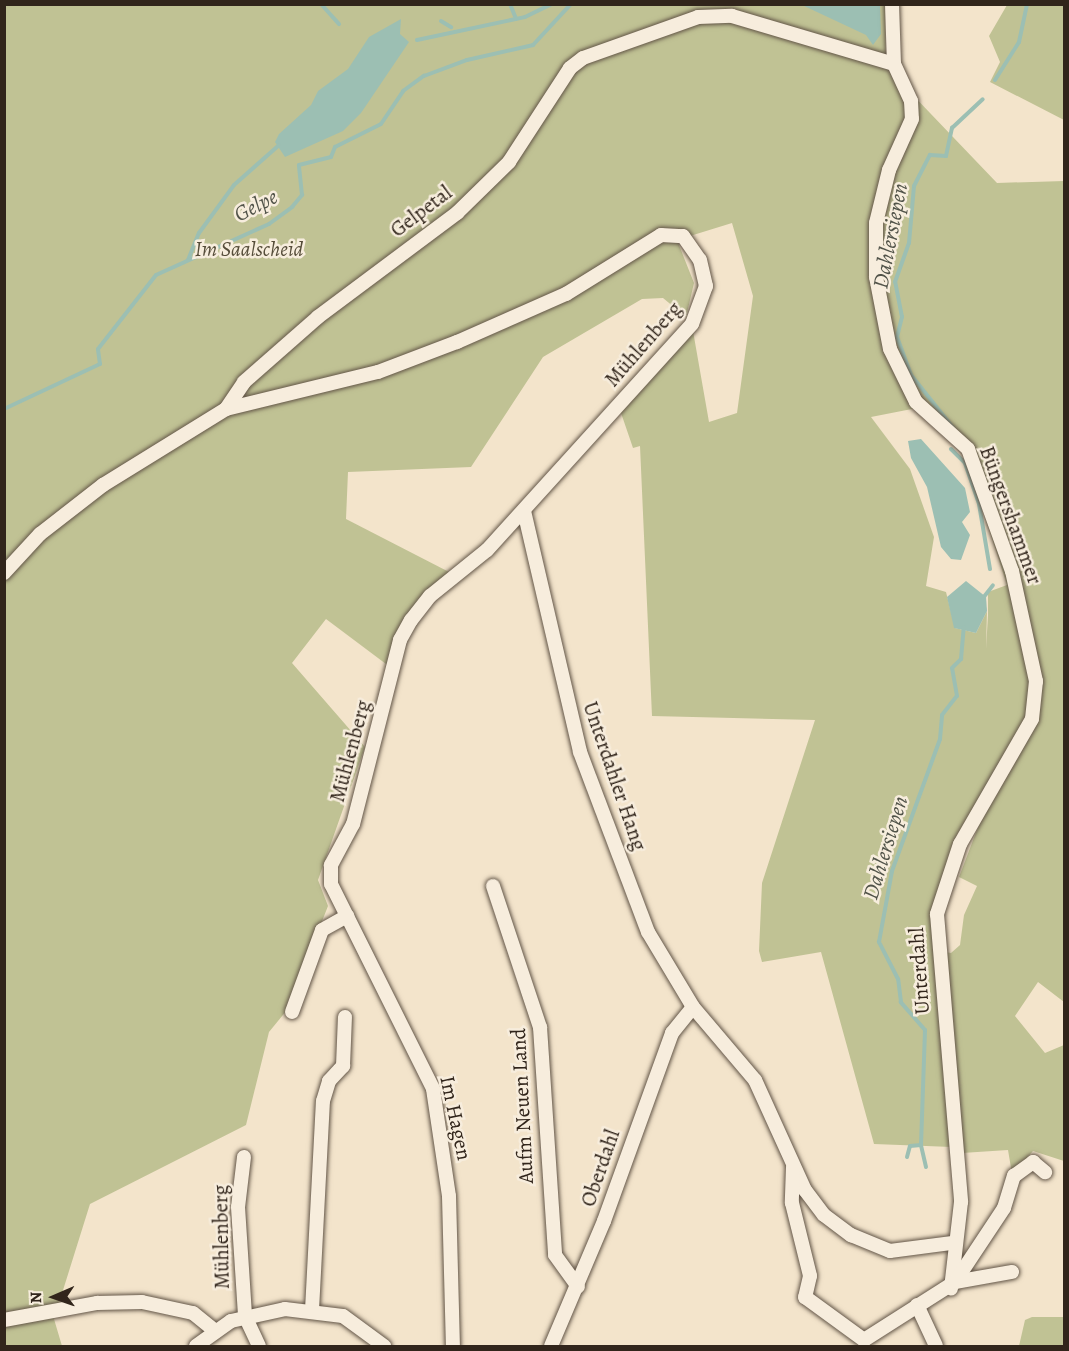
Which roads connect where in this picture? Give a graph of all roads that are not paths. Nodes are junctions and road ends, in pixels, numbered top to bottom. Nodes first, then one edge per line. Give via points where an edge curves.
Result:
1 (892, 4) edge
2 (894, 64) junction
3 (226, 409) junction
4 (524, 511) junction
5 (4, 573) edge
6 (1036, 681) joint
7 (331, 885) joint
8 (493, 886) dead end
9 (347, 916) junction
10 (693, 1007) junction
11 (292, 1012) dead end
12 (345, 1017) dead end
13 (244, 1157) dead end
14 (793, 1166) junction
15 (1045, 1172) dead end
16 (952, 1242) junction
17 (1012, 1272) dead end
18 (953, 1285) junction
19 (578, 1287) junction
20 (916, 1305) junction
21 (312, 1310) junction
22 (245, 1316) junction
23 (4, 1320) edge
24 (214, 1330) junction
25 (196, 1347) edge
26 (259, 1347) edge
27 (384, 1347) edge
28 (453, 1347) edge
29 (551, 1347) edge
30 (936, 1347) edge

1 - 2 street, Büngershammer
2 - 3 street, Gelpetal via 732,16 698,17 583,58 570,68 509,162 457,213 252,374
2 - 6 street, Büngershammer via 911,101 912,119 889,170 876,223 876,277 890,349 916,402 969,448 1012,571
3 - 4 street, Mühlenberg via 378,372 428,354 566,294 641,243 661,235 683,236 703,272 700,312
3 - 5 street, Gelpetal via 104,485 40,534
4 - 7 street, Mühlenberg via 430,596 400,640 353,824 331,865
4 - 10 street, Unterdahler Hang via 580,752 648,932
6 - 16 street, Unterdahl via 1032,719 960,844 937,914 961,1202
7 - 9 street, Im Hagen
8 - 19 street, Aufm Neuen Land via 540,1028 555,1255
9 - 11 street via 322,930
9 - 28 street, Im Hagen via 433,1089 449,1196
10 - 14 street via 755,1080
10 - 19 street, Oberdahl via 672,1033
12 - 21 street via 343,1066 329,1081 323,1101
13 - 22 street, Mühlenberg via 238,1207
14 - 16 street via 824,1215 868,1243 890,1251
14 - 20 street via 792,1203 810,1276 805,1297 868,1341
15 - 18 street via 1033,1162 1014,1176 1004,1208
16 - 18 street, Unterdahl
17 - 18 street
18 - 20 street
19 - 29 street, Oberdahl
20 - 30 street
21 - 22 street
21 - 27 street via 343,1316
22 - 24 street
22 - 26 street
23 - 24 street via 97,1303 142,1302 193,1313
24 - 25 street

